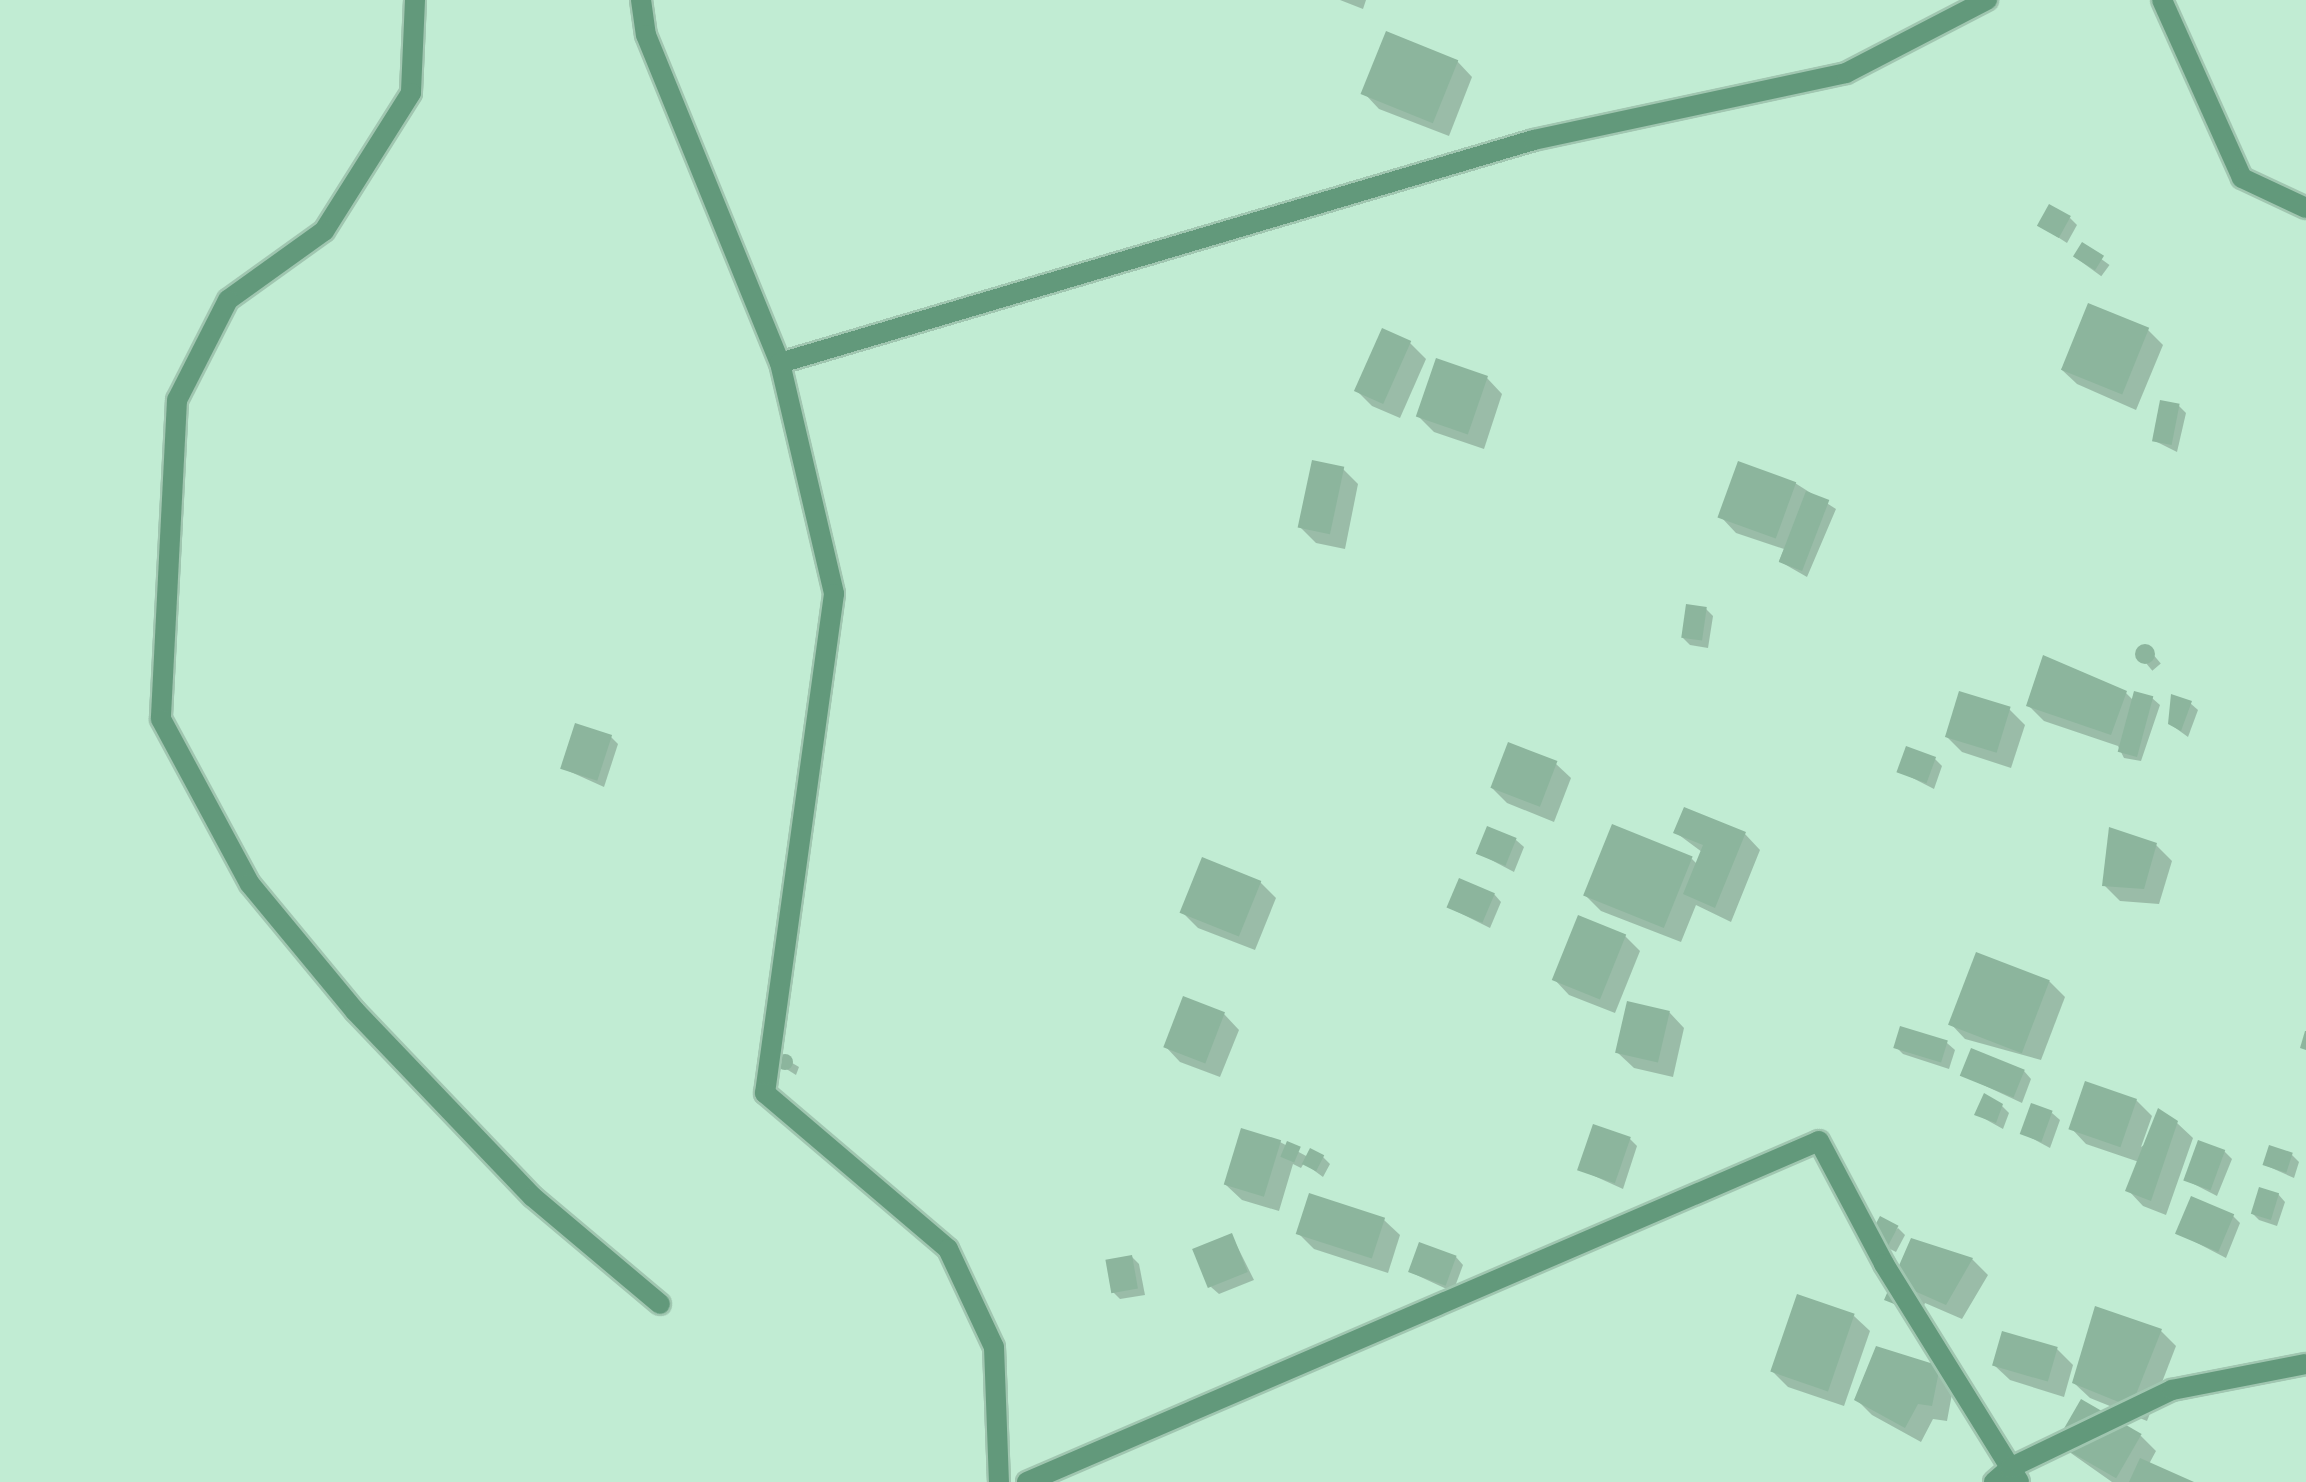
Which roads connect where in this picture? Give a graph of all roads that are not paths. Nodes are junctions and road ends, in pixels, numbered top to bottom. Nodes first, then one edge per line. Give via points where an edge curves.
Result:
1 (415, 0) edge
2 (641, 0) edge
3 (1987, 0) edge
4 (2162, 0) edge
5 (2306, 208) edge
6 (780, 363) junction
7 (660, 1304) dead end
8 (2306, 1364) edge
9 (2008, 1477) edge
10 (999, 1482) edge
11 (1027, 1482) edge

1 - 7 street via 411,93 324,231 228,300 177,400 161,719 250,884 355,1011 533,1197
2 - 6 street via 646,35
3 - 6 street via 1846,73 1534,140
4 - 5 street via 2242,178
6 - 10 street via 834,594 765,1093 948,1249 994,1347
8 - 9 street via 2172,1390
9 - 11 street via 1819,1141

